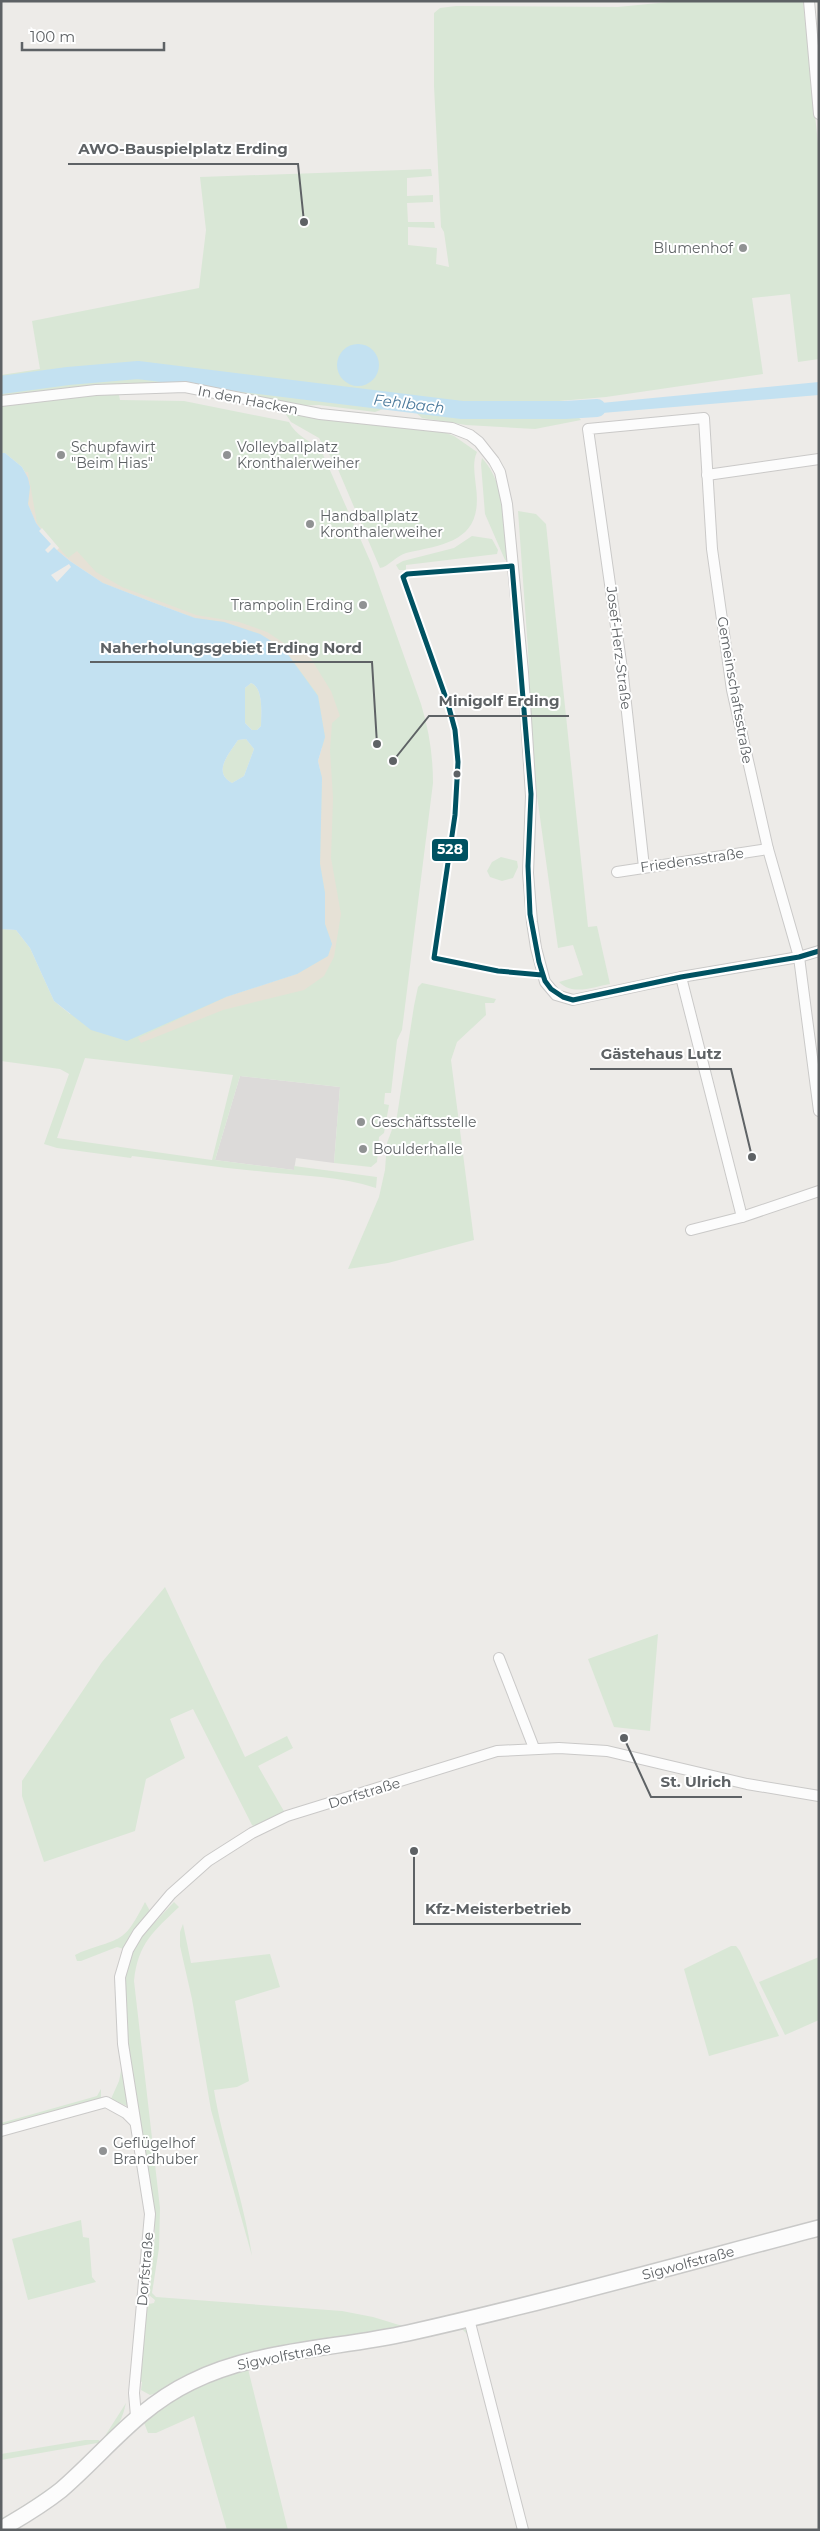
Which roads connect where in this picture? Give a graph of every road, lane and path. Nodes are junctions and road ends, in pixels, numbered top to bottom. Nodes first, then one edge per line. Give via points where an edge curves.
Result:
1 (809, 1) edge
2 (819, 114) edge
3 (1, 401) edge
4 (704, 418) joint
5 (819, 459) edge
6 (707, 475) junction
7 (768, 849) junction
8 (644, 867) junction
9 (617, 872) dead end
10 (819, 951) edge
11 (799, 956) junction
12 (681, 977) junction
13 (819, 1111) edge
14 (819, 1191) edge
15 (742, 1217) junction
16 (691, 1230) dead end
17 (499, 1658) dead end
18 (534, 1748) junction
19 (819, 1796) edge
20 (135, 2122) junction
21 (1, 2131) edge
22 (819, 2228) edge
23 (469, 2319) junction
24 (136, 2416) junction
25 (1, 2529) edge
26 (523, 2530) edge

1 - 2 street
3 - 12 street, In den Hacken via 96,390 185,388 320,414 452,428 470,435 500,472 507,504 531,796 528,873 532,922 542,975 556,995 573,1000
4 - 6 street, Gemeinschaftsstraße
4 - 8 street, Josef-Herz-Straße via 588,429 621,667
5 - 6 street
6 - 7 street, Gemeinschaftsstraße via 716,584 732,690
7 - 8 street, Friedensstraße
7 - 11 street, Gemeinschaftsstraße
8 - 9 street, Friedensstraße
10 - 11 street
11 - 12 street
11 - 13 street, Gemeinschaftsstraße
12 - 15 street
14 - 15 street
15 - 16 street
17 - 18 street
18 - 19 street, Dorfstraße via 607,1751 747,1784
18 - 20 street, Dorfstraße via 497,1752 287,1816 252,1832 208,1861 171,1894 128,1950 120,1977 123,2044
20 - 21 street via 106,2102
20 - 24 street, Dorfstraße via 150,2214 134,2393
22 - 23 street, Sigwolfstraße
23 - 24 street, Sigwolfstraße via 400,2335 236,2364 177,2389
23 - 26 street
24 - 25 street, Sigwolfstraße via 60,2490

